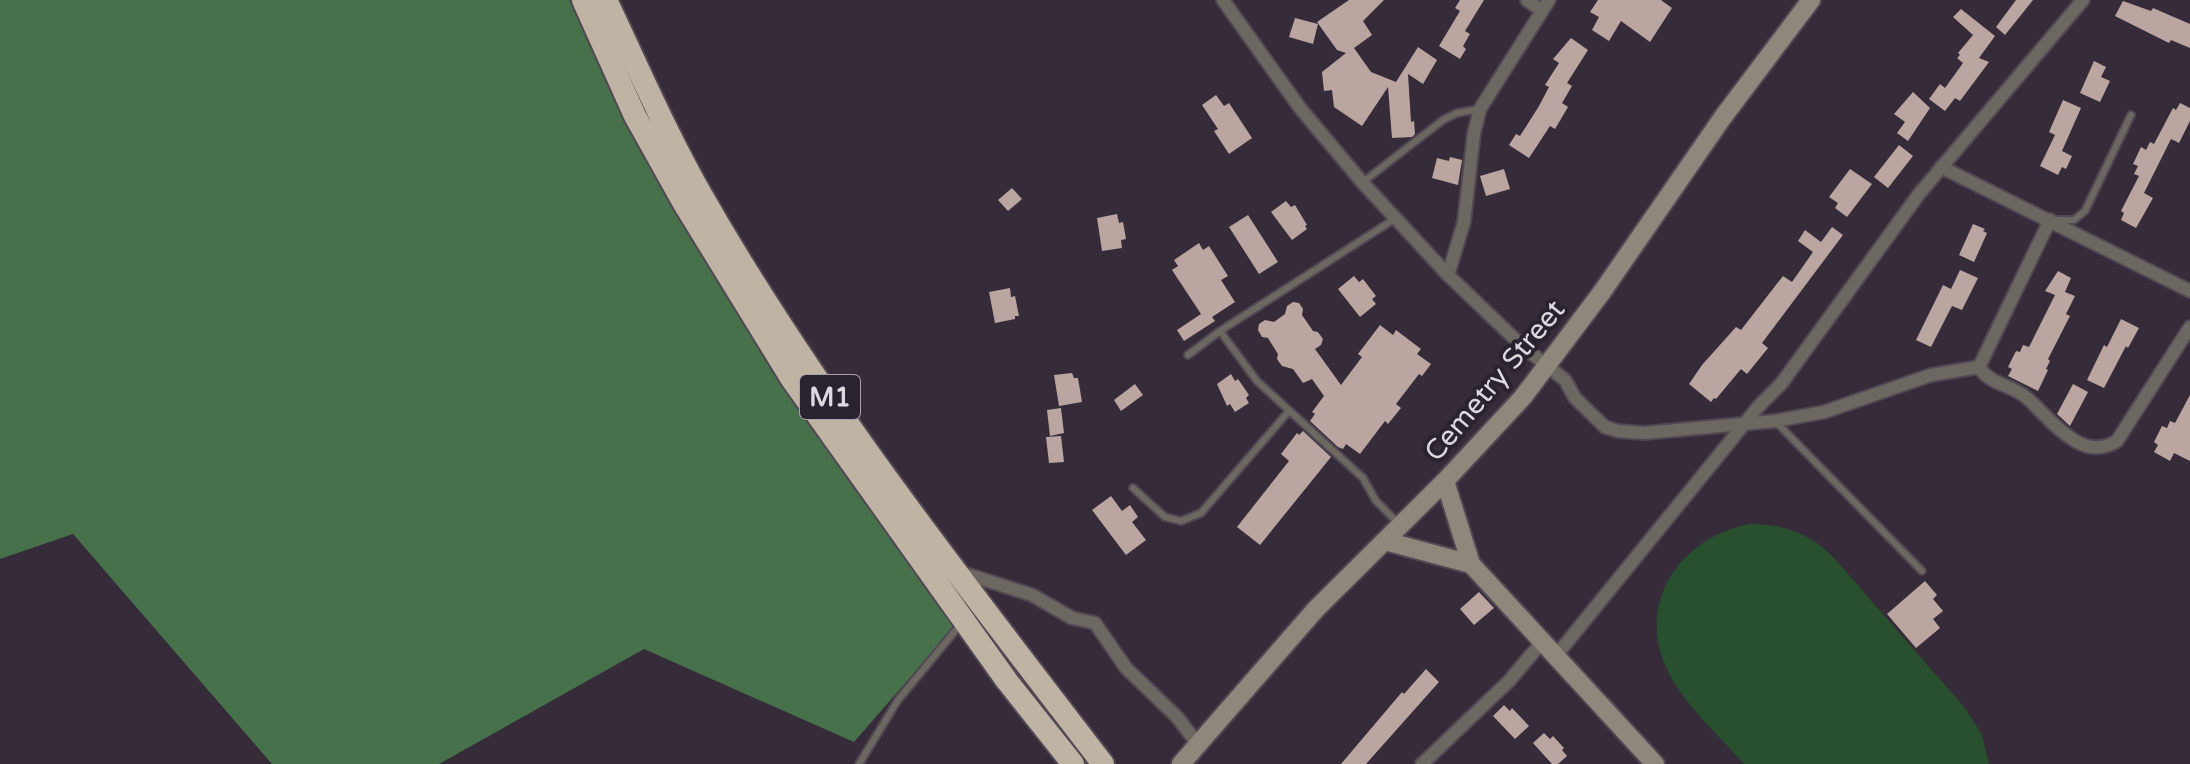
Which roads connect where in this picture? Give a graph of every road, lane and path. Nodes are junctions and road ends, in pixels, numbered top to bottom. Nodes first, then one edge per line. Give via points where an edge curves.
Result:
1 (583, 0) edge
2 (606, 0) edge
3 (1223, 0) edge
4 (1527, 0) edge
5 (1811, 0) edge
6 (2083, 0) edge
7 (1546, 6) edge
8 (1480, 109) junction
9 (2131, 115) dead end
10 (1941, 167) junction
11 (1362, 182) junction
12 (1396, 218) junction
13 (2050, 220) junction
14 (1448, 275) junction
15 (2190, 291) edge
16 (2190, 327) edge
17 (1220, 331) junction
18 (1188, 355) dead end
19 (1549, 365) junction
20 (1979, 367) junction
21 (1289, 411) junction
22 (1775, 421) junction
23 (1746, 422) junction
24 (1445, 481) junction
25 (1133, 488) dead end
26 (1401, 526) junction
27 (1385, 541) junction
28 (1471, 564) junction
29 (957, 571) junction
30 (1922, 571) dead end
31 (963, 621) junction
32 (1542, 642) junction
33 (1555, 657) junction
34 (1197, 743) junction
35 (859, 764) edge
36 (1073, 764) edge
37 (1103, 764) edge
38 (1181, 764) edge
39 (1422, 764) edge
40 (1655, 764) edge

1 - 31 highway, M1 via 635,116 762,333
2 - 29 highway, M1 via 701,194 761,294
3 - 11 street via 1300,108
4 - 7 street
5 - 19 street, Cemetry Street
6 - 10 street
7 - 8 street
8 - 11 lane via 1443,120
8 - 14 street via 1464,222
9 - 13 lane via 2085,211 2074,220
10 - 13 street
10 - 23 street via 1790,372
11 - 12 street
12 - 14 street
12 - 17 lane
13 - 15 street
13 - 20 street
14 - 19 street
16 - 20 street via 2109,446 2073,440 2026,397 1989,379
17 - 18 lane
17 - 21 lane via 1257,381
19 - 23 street via 1590,413 1618,431
19 - 24 street, Cemetry Street
20 - 22 street via 1931,375 1824,412
21 - 25 lane via 1201,513 1181,521 1165,517
21 - 26 lane via 1363,478 1376,501
22 - 23 street
22 - 30 lane
23 - 33 street
24 - 26 street, Cemetry Street
24 - 28 street
26 - 27 street, Cemetry Street
27 - 28 street
27 - 34 street, Cemetry Street via 1316,609
28 - 32 street
29 - 34 street via 1095,623 1126,668
29 - 37 highway, M1
31 - 35 lane via 898,700
31 - 36 highway, M1
32 - 33 street
32 - 39 street
33 - 40 street
34 - 38 street, Cemetry Street

